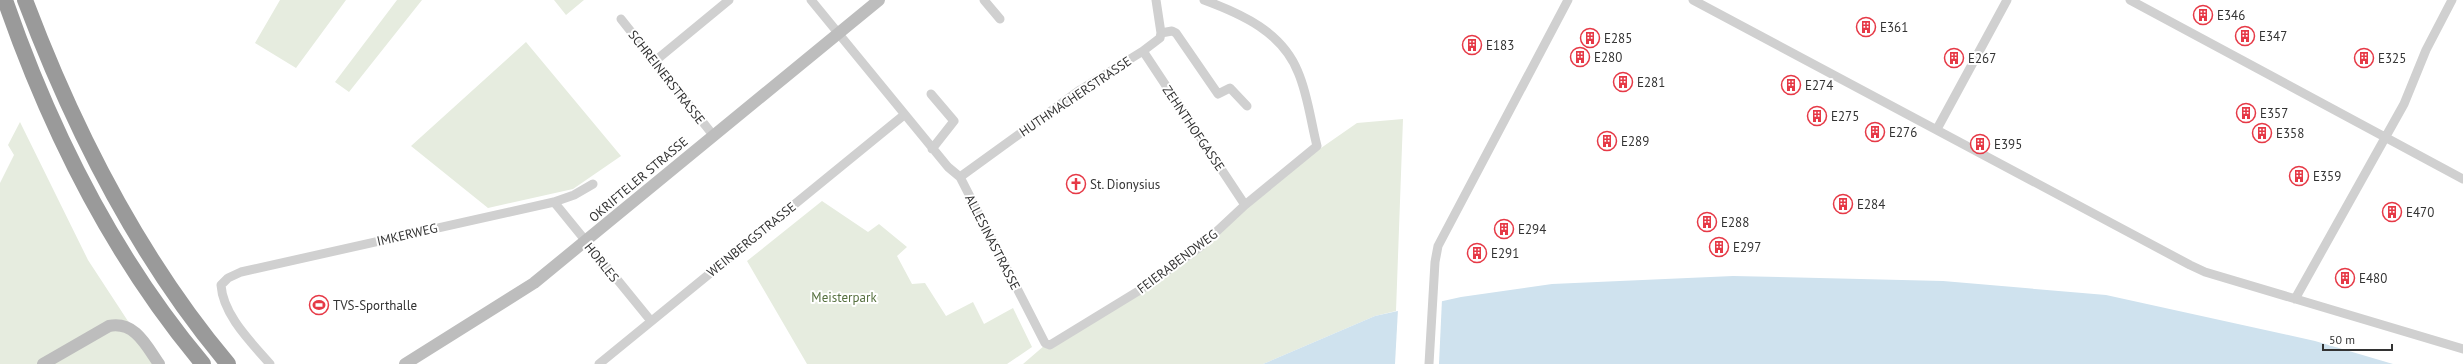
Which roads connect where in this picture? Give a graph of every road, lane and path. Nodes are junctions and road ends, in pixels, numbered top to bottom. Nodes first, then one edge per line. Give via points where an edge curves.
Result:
1 (5, 0) edge
2 (25, 0) edge
3 (729, 0) edge
4 (811, 0) edge
5 (879, 0) edge
6 (984, 0) edge
7 (1156, 0) edge
8 (1204, 0) edge
9 (1568, 0) edge
10 (1694, 0) edge
11 (2007, 0) edge
12 (2130, 0) edge
13 (2452, 0) edge
14 (621, 19) dead end
15 (1000, 19) dead end
16 (838, 33) junction
17 (1161, 33) junction
18 (1143, 51) junction
19 (655, 61) junction
20 (932, 94) dead end
21 (1247, 106) dead end
22 (904, 115) junction
23 (1937, 129) junction
24 (713, 135) junction
25 (2386, 138) junction
26 (932, 149) junction
27 (960, 177) junction
28 (2463, 179) edge
29 (593, 184) dead end
30 (554, 202) junction
31 (1245, 205) junction
32 (585, 241) junction
33 (2295, 299) junction
34 (651, 321) junction
35 (1045, 343) joint
36 (2463, 349) edge
37 (42, 364) edge
38 (159, 364) edge
39 (202, 364) edge
40 (228, 364) edge
41 (270, 364) edge
42 (405, 364) edge
43 (599, 364) edge
44 (1429, 364) edge

1 - 39 highway via 44,101 86,188 138,275
2 - 40 highway via 62,93 104,178 186,310
3 - 19 street
4 - 16 street, ALLESINASTRASSE
5 - 16 street, OKRIFTELER STRASSE
6 - 15 street
7 - 17 street
8 - 31 street, FEIERABENDWEG via 1246,16 1281,46 1299,73 1317,146
9 - 44 street via 1438,246
10 - 23 street
11 - 23 street
12 - 25 street
13 - 25 street
14 - 19 street, SCHREINERSTRASSE
16 - 22 street, ALLESINASTRASSE
16 - 24 street, OKRIFTELER STRASSE
17 - 18 street, HUTHMACHERSTRASSE via 1160,38
17 - 21 street via 1176,33 1218,94 1230,88
18 - 27 street, HUTHMACHERSTRASSE via 1074,95
18 - 31 street, ZEHNTHOFGASSE
19 - 24 street, SCHREINERSTRASSE
20 - 26 street via 954,121
22 - 26 street, ALLESINASTRASSE
22 - 34 street, WEINBERGSTRASSE
23 - 33 street via 2190,265 2205,272
24 - 32 street, OKRIFTELER STRASSE
25 - 28 street
25 - 33 street
26 - 27 street, ALLESINASTRASSE via 948,168
27 - 35 street, ALLESINASTRASSE
29 - 30 street, IMKERWEG via 574,195
30 - 32 street, HORLES
30 - 41 street, IMKERWEG via 241,272 228,278 221,285 226,307
31 - 35 street, FEIERABENDWEG via 1200,247 1140,290 1053,345
32 - 34 street, HORLES
32 - 42 street, OKRIFTELER STRASSE via 520,293
33 - 36 street
34 - 43 street, WEINBERGSTRASSE
37 - 38 street via 109,326 117,325 131,328 138,334

